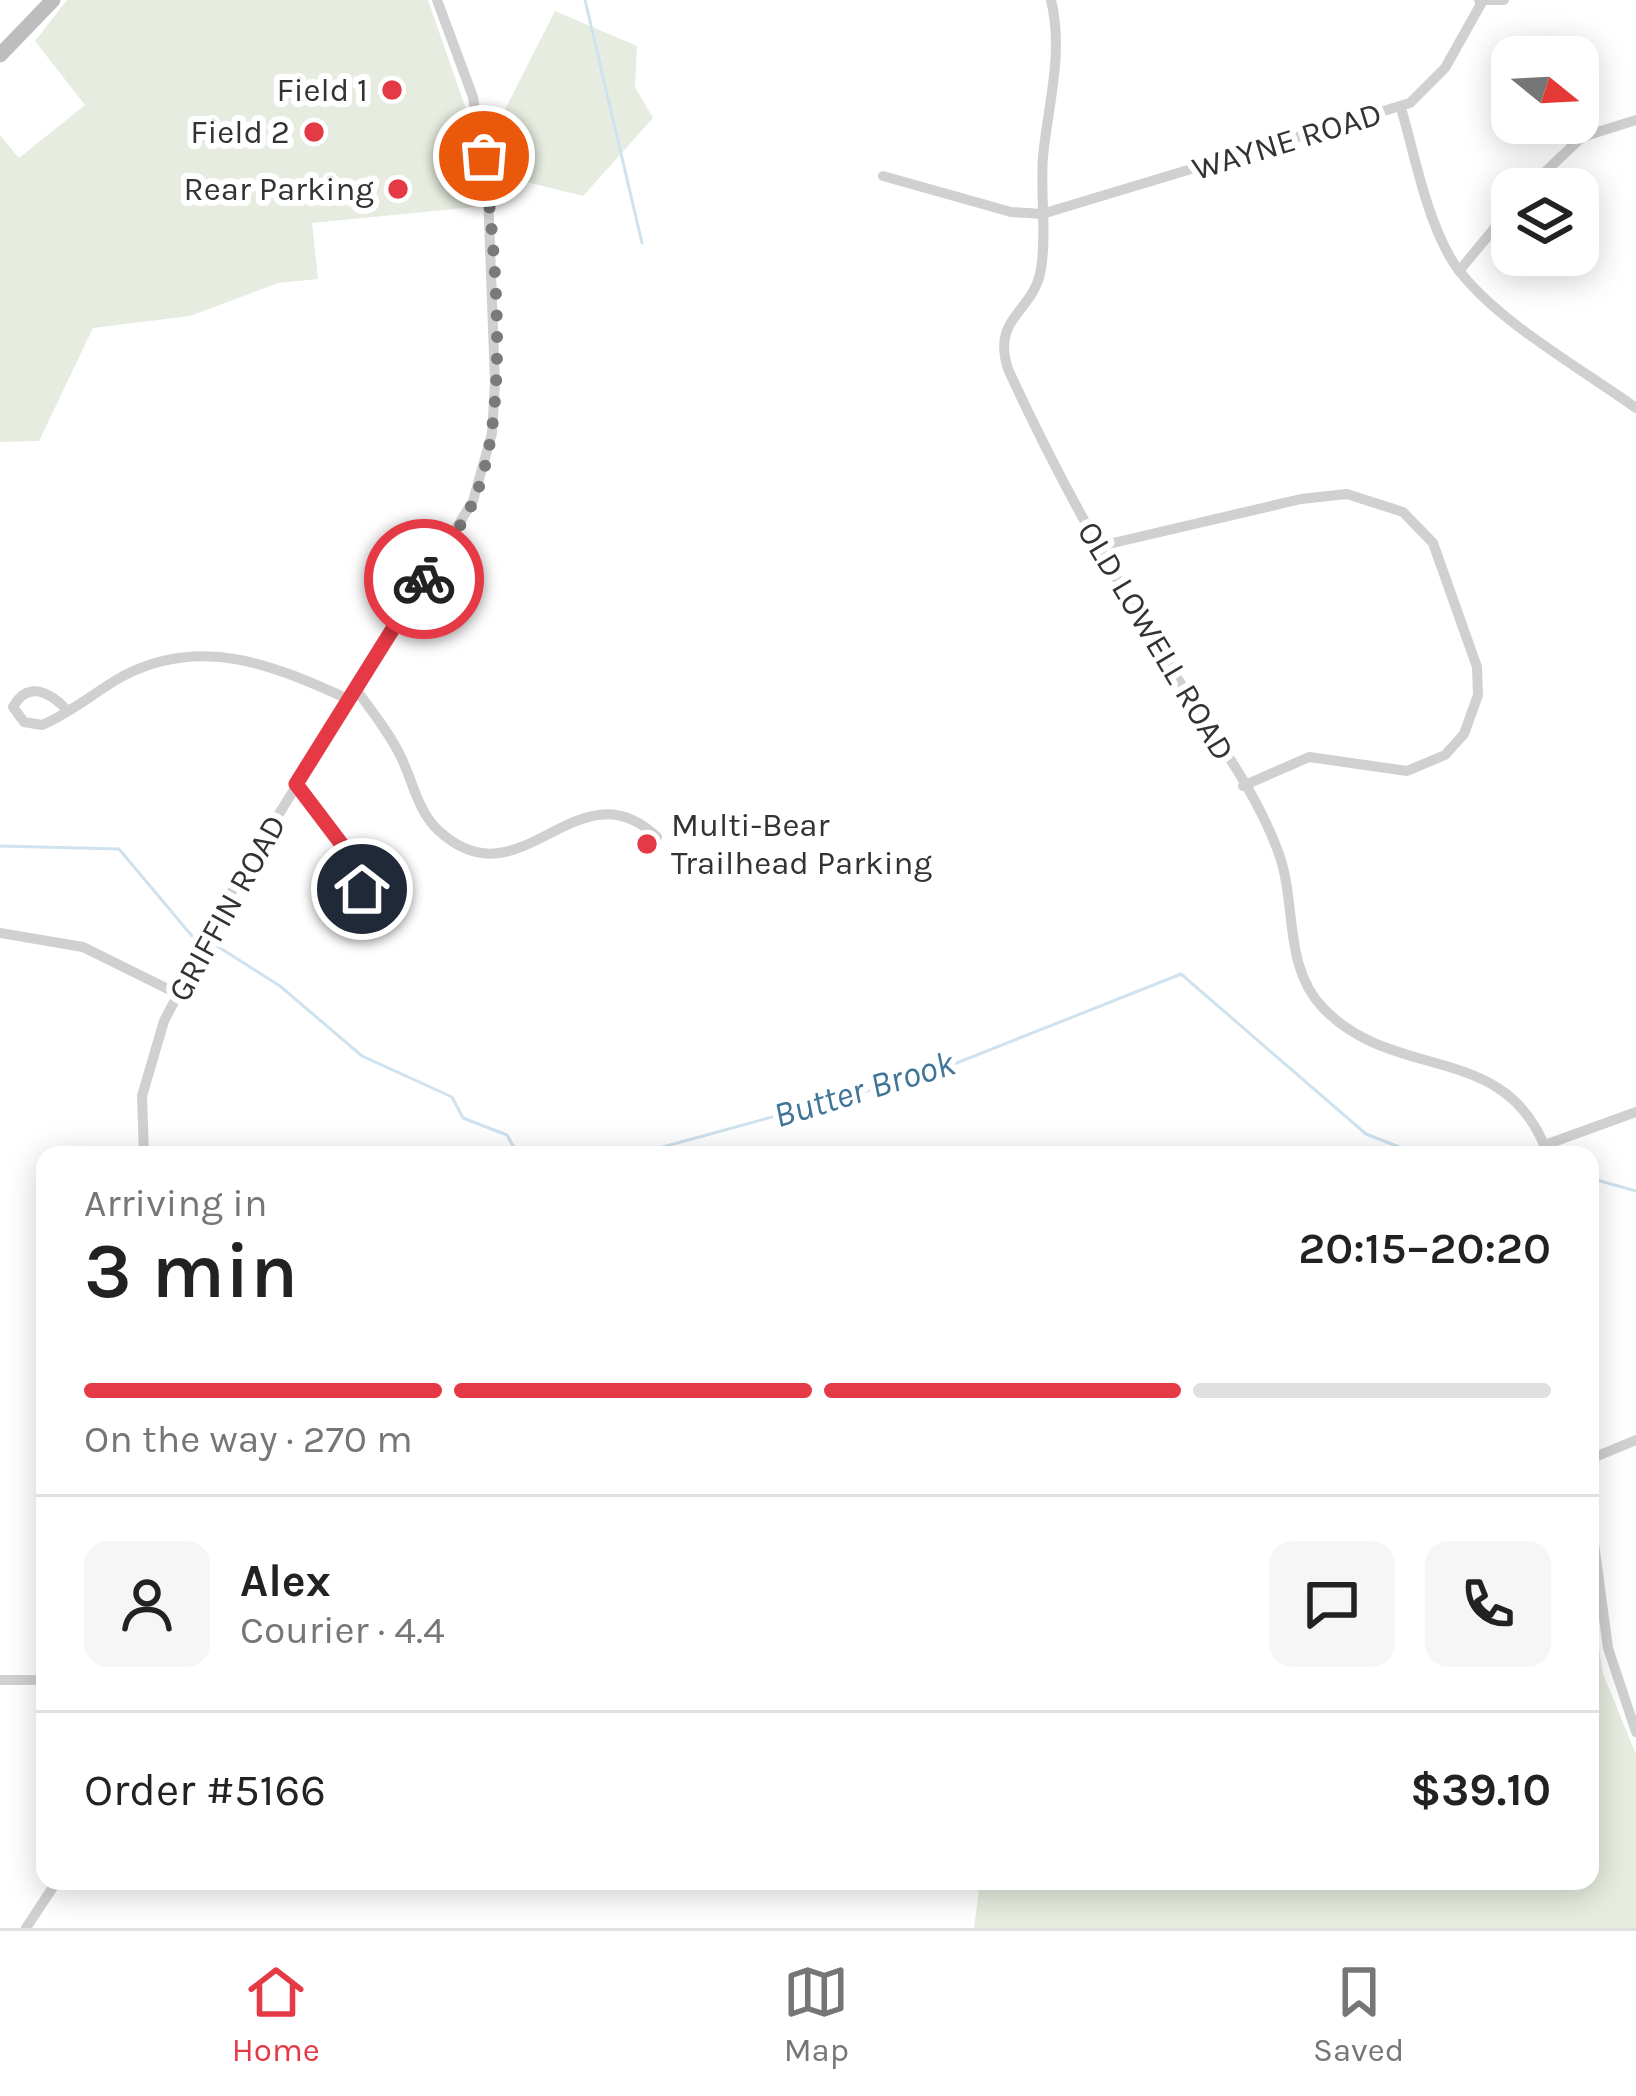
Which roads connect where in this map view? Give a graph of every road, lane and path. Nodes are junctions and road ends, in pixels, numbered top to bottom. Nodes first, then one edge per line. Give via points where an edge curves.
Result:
1 (53, 0) edge
2 (437, 0) edge
3 (1051, 0) edge
4 (1504, 0) edge
5 (1481, 1) edge
6 (0, 55) edge
7 (1400, 107) junction
8 (1636, 120) edge
9 (1549, 168) edge
10 (883, 176) dead end
11 (1042, 214) junction
12 (1491, 232) edge
13 (1459, 271) junction
14 (1636, 408) edge
15 (1096, 548) junction
16 (351, 693) junction
17 (67, 710) junction
18 (296, 784) junction
19 (1243, 786) junction
20 (657, 837) dead end
21 (346, 850) junction
22 (0, 933) edge
23 (178, 994) junction
24 (1636, 1112) edge
25 (143, 1146) edge
26 (1544, 1146) edge
27 (1555, 1146) edge
28 (1636, 1440) edge
29 (1599, 1455) edge
30 (1599, 1581) edge
31 (0, 1680) edge
32 (36, 1680) edge
33 (1636, 1732) edge
34 (50, 1890) edge
35 (26, 1928) edge

1 - 6 main road
2 - 16 street, GRIFFIN ROAD via 484,150 492,434 473,501
3 - 11 street, OLD LOWELL ROAD via 1057,44
4 - 5 street, WAYNE ROAD
5 - 7 street, WAYNE ROAD via 1436,80
7 - 11 street, WAYNE ROAD
7 - 13 street
8 - 9 street via 1582,137
10 - 11 street
11 - 15 street, OLD LOWELL ROAD via 1041,270 1006,328 1002,352
12 - 13 street
13 - 14 street
15 - 19 street, OLD LOWELL ROAD
15 - 19 street via 1347,494 1403,512 1433,543 1477,667 1476,709 1464,734 1433,762 1407,771 1309,758
16 - 17 street via 251,659 204,654 141,668
16 - 18 street, GRIFFIN ROAD
16 - 20 street via 393,741 425,813 453,841 491,854 521,850 592,812 624,816
17 - 17 street via 36,725 13,707 23,694 42,691
18 - 21 street
18 - 23 street, GRIFFIN ROAD
19 - 26 street, OLD LOWELL ROAD via 1279,853 1298,966 1320,1005 1365,1043 1455,1065 1505,1090 1527,1111
21 - 21 street via 361,845 378,854 382,869 372,886 352,888 341,878
22 - 23 street via 83,947
23 - 25 street, GRIFFIN ROAD via 142,1096
24 - 27 street
28 - 29 street
30 - 33 street via 1608,1648
31 - 32 street
34 - 35 street

